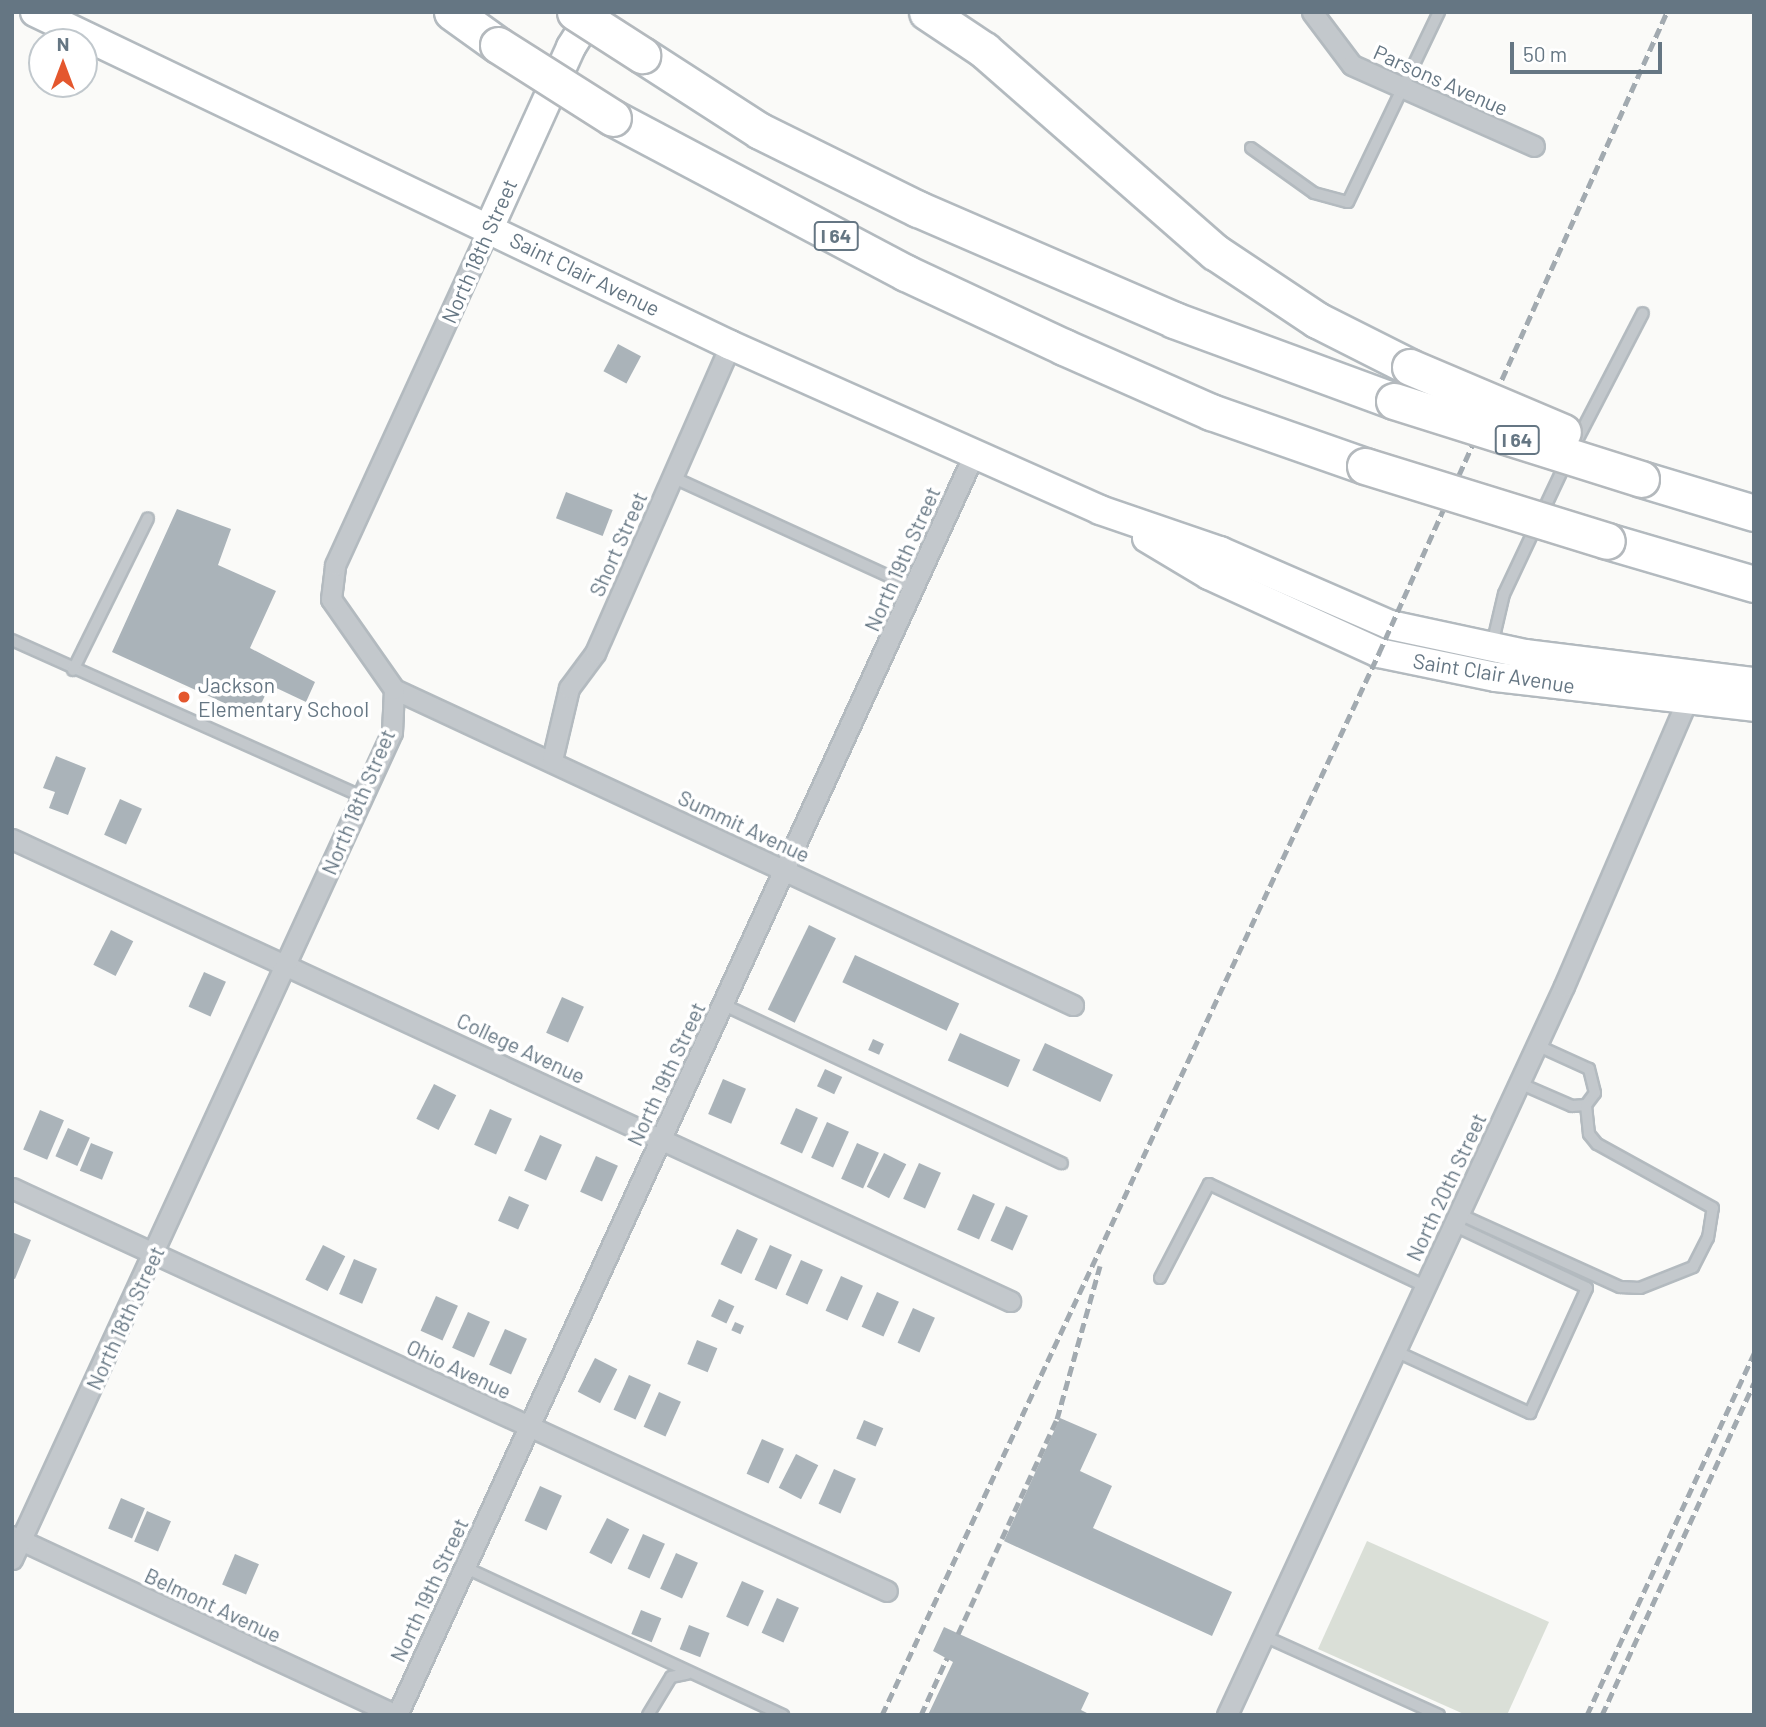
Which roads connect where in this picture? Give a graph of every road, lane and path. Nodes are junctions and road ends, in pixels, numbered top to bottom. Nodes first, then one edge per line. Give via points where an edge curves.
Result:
1 (35, 12) edge
2 (452, 12) edge
3 (577, 12) edge
4 (593, 12) edge
5 (927, 12) edge
6 (1312, 12) edge
7 (1439, 12) edge
8 (571, 47) junction
9 (1402, 87) junction
10 (1534, 146) dead end
11 (1251, 148) dead end
12 (489, 228) junction
13 (1643, 313) dead end
14 (730, 345) junction
15 (975, 452) junction
16 (672, 477) junction
17 (1641, 479) junction
18 (1100, 510) junction
19 (1754, 513) edge
20 (148, 519) dead end
21 (1754, 584) edge
22 (914, 588) junction
23 (12, 640) edge
24 (1491, 648) junction
25 (73, 670) junction
26 (1479, 674) junction
27 (1754, 682) edge
28 (1692, 686) junction
29 (394, 689) junction
30 (1754, 707) edge
31 (552, 761) junction
32 (363, 797) junction
33 (12, 839) edge
34 (787, 872) junction
35 (287, 966) junction
36 (724, 1004) junction
37 (1073, 1004) dead end
38 (1536, 1045) junction
39 (1519, 1083) junction
40 (1586, 1105) junction
41 (661, 1138) junction
42 (1062, 1163) dead end
43 (12, 1188) edge
44 (1456, 1220) junction
45 (155, 1254) junction
46 (1160, 1278) dead end
47 (1425, 1286) junction
48 (1010, 1301) dead end
49 (1395, 1351) junction
50 (530, 1427) junction
51 (17, 1538) edge
52 (12, 1559) edge
53 (464, 1567) junction
54 (887, 1591) dead end
55 (1264, 1636) junction
56 (688, 1674) junction
57 (1437, 1714) edge
58 (396, 1715) edge
59 (648, 1715) edge
60 (783, 1715) edge
61 (1227, 1715) edge

1 - 12 main road, Saint Clair Avenue
2 - 21 highway, I 64, bridge via 613,118 906,273 1211,412 1365,466
3 - 8 main road, North 18th Street
3 - 17 highway, I 64, bridge via 760,131 1027,259 1174,320 1394,401
4 - 8 main road, North 18th Street
5 - 17 highway, bridge via 984,50 1215,252 1317,320 1410,367 1572,436
6 - 9 street, Parsons Avenue via 1352,65
7 - 9 lane
8 - 12 main road, North 18th Street
9 - 10 street, Parsons Avenue
9 - 11 lane via 1348,202 1314,193
12 - 14 main road, Saint Clair Avenue
12 - 29 street, North 18th Street via 335,565 331,599
13 - 24 lane via 1504,594
14 - 15 main road, Saint Clair Avenue
14 - 16 street, Short Street
15 - 18 main road, Saint Clair Avenue
15 - 22 street, North 19th Street
16 - 22 lane
16 - 31 street, Short Street via 595,653 569,688
17 - 19 highway, I 64
18 - 24 main road, Saint Clair Avenue via 1220,551 1390,625
18 - 26 main road, Saint Clair Avenue via 1209,575 1310,625 1379,653
20 - 25 lane
22 - 34 street, North 19th Street
23 - 25 lane
24 - 26 lane
24 - 28 main road, Saint Clair Avenue
25 - 32 lane
26 - 28 main road, Saint Clair Avenue
27 - 28 main road, Saint Clair Avenue
28 - 30 main road, Saint Clair Avenue
28 - 38 street, North 20th Street
29 - 31 street, Summit Avenue
29 - 32 street, North 18th Street via 392,732
31 - 34 street, Summit Avenue
32 - 35 street, North 18th Street
33 - 35 street, College Avenue
34 - 36 street, North 19th Street
34 - 37 street, Summit Avenue
35 - 41 street, College Avenue
35 - 45 street, North 18th Street
36 - 41 street, North 19th Street
36 - 42 lane
38 - 39 street, North 20th Street
38 - 40 lane via 1589,1069 1597,1086
39 - 40 lane via 1572,1106
39 - 44 street, North 20th Street
40 - 44 lane via 1586,1126 1597,1144 1705,1199 1716,1216 1693,1267 1640,1287 1620,1287
41 - 48 street, College Avenue
41 - 50 street, North 19th Street
43 - 45 street, Ohio Avenue
44 - 47 street, North 20th Street
44 - 49 lane via 1587,1288 1530,1413
45 - 50 street, Ohio Avenue
45 - 51 street, North 18th Street
46 - 47 lane via 1209,1184
47 - 49 street, North 20th Street
49 - 55 street, North 20th Street
50 - 53 street, North 19th Street
50 - 54 street, Ohio Avenue
51 - 52 street, North 18th Street
51 - 58 street, Belmont Avenue
53 - 56 lane
53 - 58 street, North 19th Street
55 - 57 lane
55 - 61 street, North 20th Street
56 - 59 lane via 671,1677
56 - 60 lane

